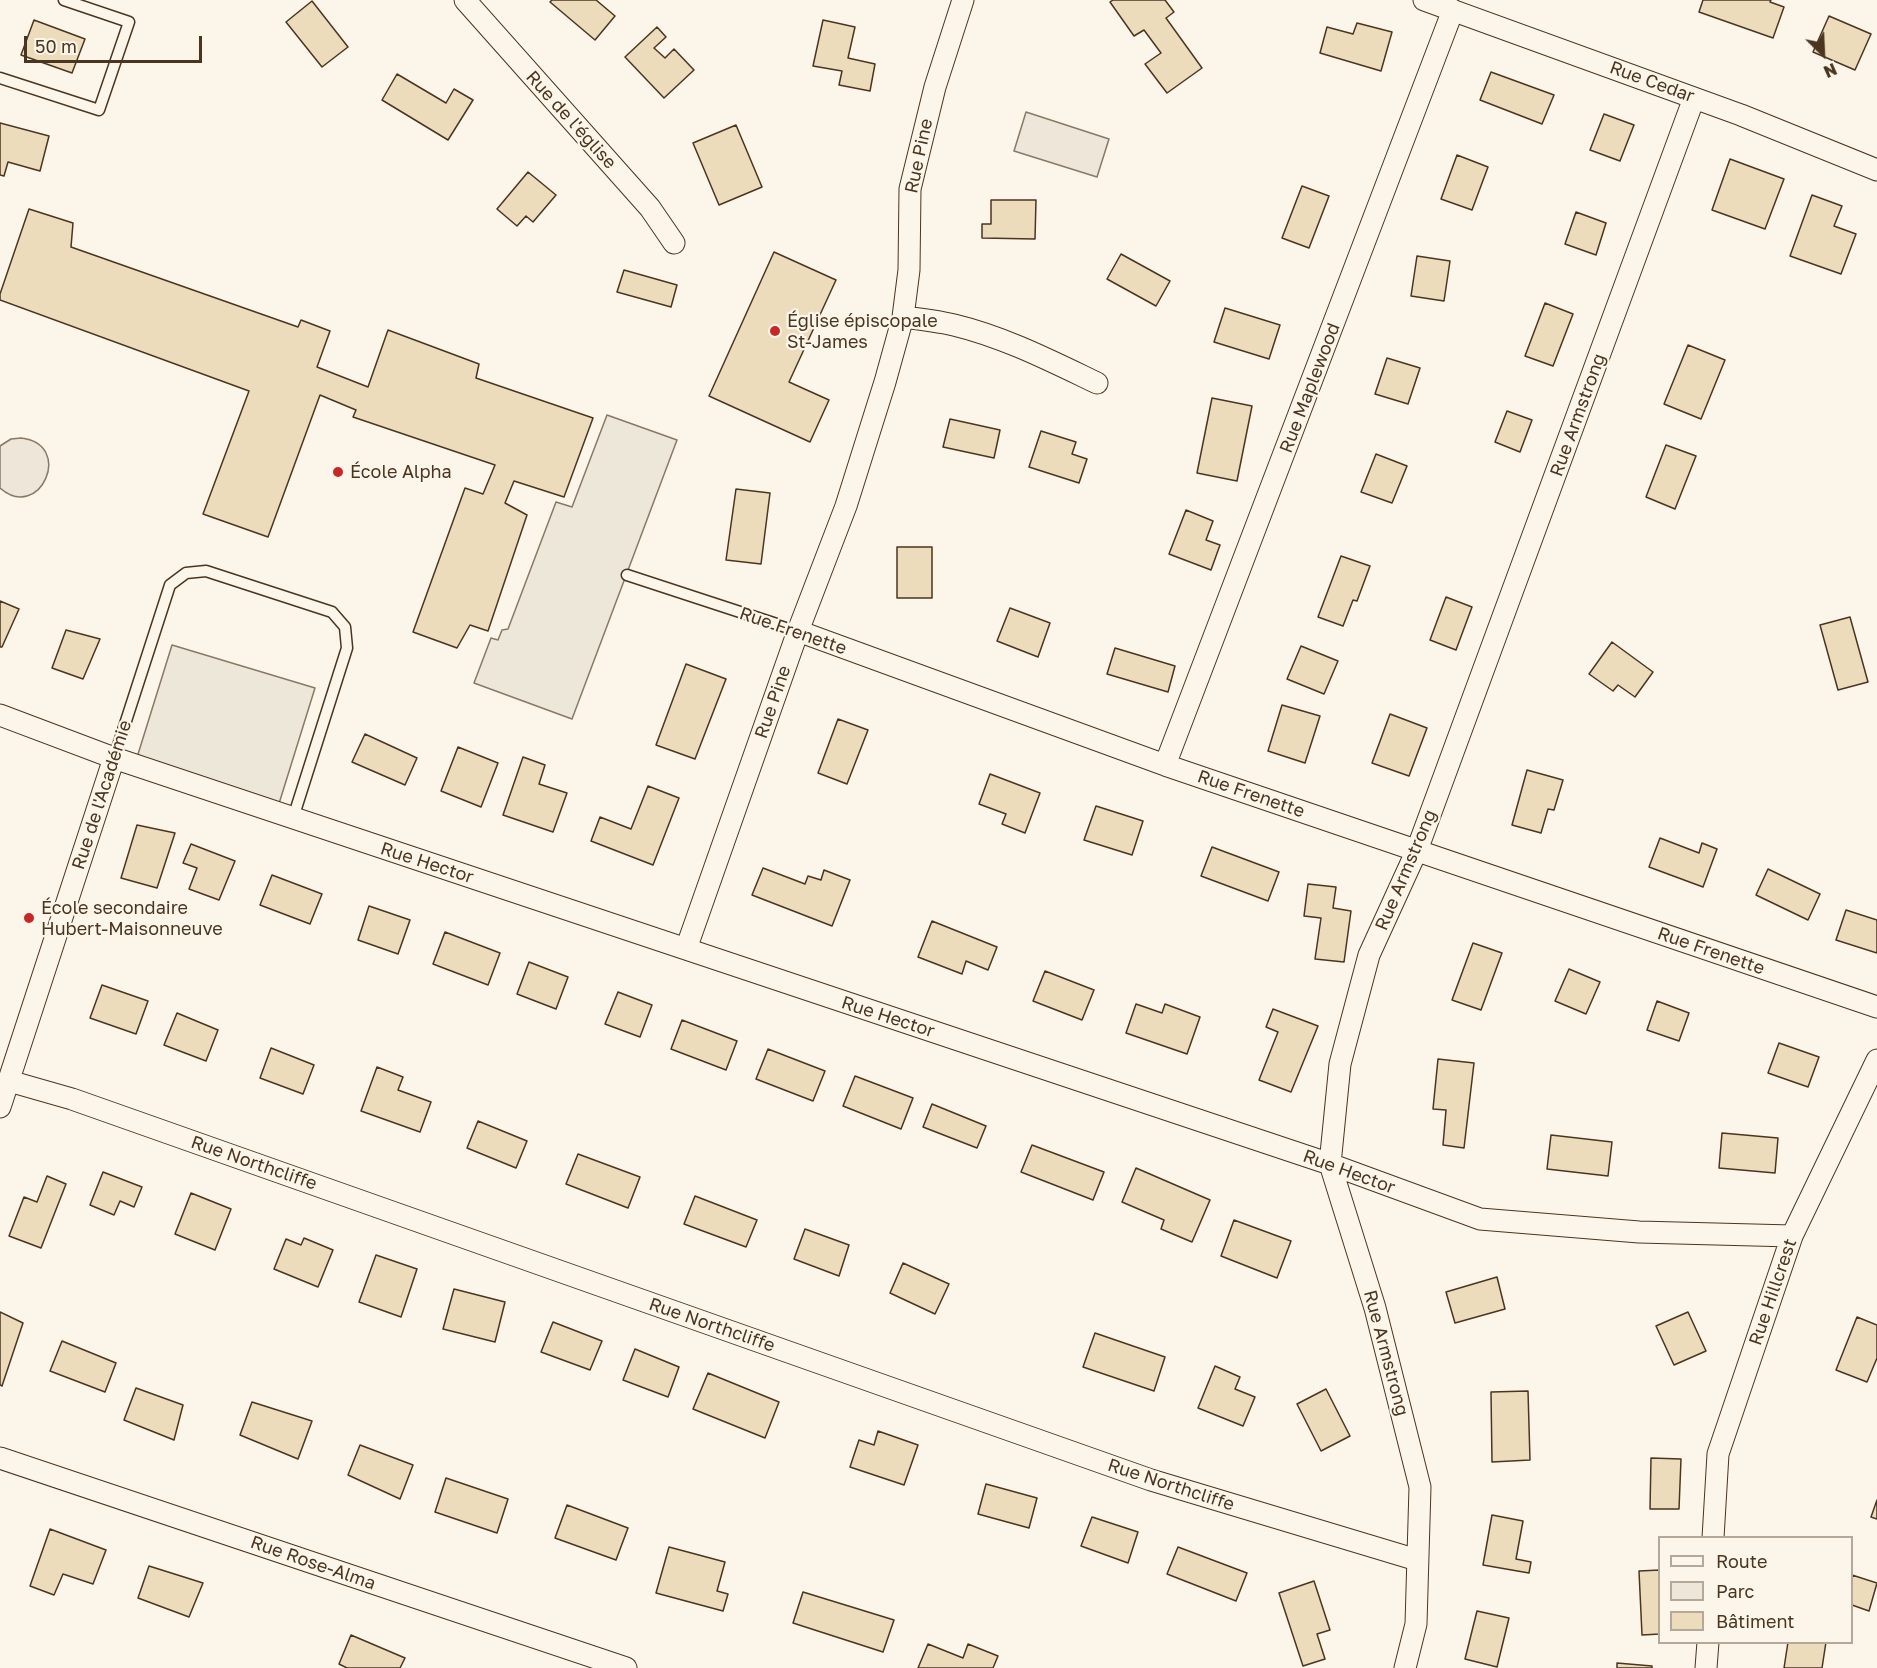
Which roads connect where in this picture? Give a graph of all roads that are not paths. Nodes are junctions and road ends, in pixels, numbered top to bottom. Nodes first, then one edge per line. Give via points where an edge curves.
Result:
1 (64, 0) edge
2 (465, 0) edge
3 (963, 0) edge
4 (1424, 0) edge
5 (1453, 10) junction
6 (0, 78) edge
7 (1694, 98) junction
8 (1877, 170) edge
9 (674, 243) dead end
10 (903, 317) junction
11 (1097, 383) dead end
12 (627, 575) dead end
13 (798, 632) junction
14 (0, 715) edge
15 (114, 758) junction
16 (1165, 765) junction
17 (293, 818) junction
18 (1417, 850) junction
19 (686, 950) junction
20 (1877, 1007) edge
21 (1877, 1060) edge
22 (9, 1081) junction
23 (0, 1107) edge
24 (1330, 1164) junction
25 (1792, 1236) junction
26 (0, 1458) edge
27 (1713, 1536) edge
28 (1418, 1560) junction
29 (1708, 1644) edge
30 (626, 1668) edge
31 (1405, 1668) edge
32 (1706, 1668) edge

1 - 6 lane via 129,22 99,110
2 - 9 street, Rue de l'église via 650,208
3 - 10 street, Rue Pine via 934,87 909,189 909,270
4 - 5 street, Rue Cedar
5 - 7 street, Rue Cedar
5 - 16 street, Rue Maplewood
7 - 8 street, Rue Cedar
7 - 18 street, Rue Armstrong
10 - 11 street via 952,324 985,334
10 - 13 street, Rue Pine via 846,506
12 - 13 lane, Rue Frenette
13 - 16 street, Rue Frenette
13 - 19 street, Rue Pine
14 - 15 street, Rue Hector
15 - 17 street, Rue Hector
15 - 17 lane, Rue de l'Académie via 171,585 186,573 206,572 332,612 345,627 347,648
15 - 22 street, Rue de l'Académie
16 - 18 street, Rue Frenette
17 - 19 street, Rue Hector
18 - 20 street, Rue Frenette
18 - 24 street, Rue Armstrong via 1369,955 1340,1064
19 - 24 street, Rue Hector
21 - 25 street, Rue Hillcrest
22 - 23 street, Rue de l'Académie
22 - 28 street, Rue Northcliffe via 72,1099 1151,1480
24 - 25 street, Rue Hector via 1480,1220 1639,1232
24 - 28 street, Rue Armstrong via 1375,1308 1420,1487
25 - 27 street, Rue Hillcrest via 1718,1454
26 - 30 street, Rue Rose-Alma
28 - 31 street, Rue Armstrong via 1416,1624
29 - 32 street

